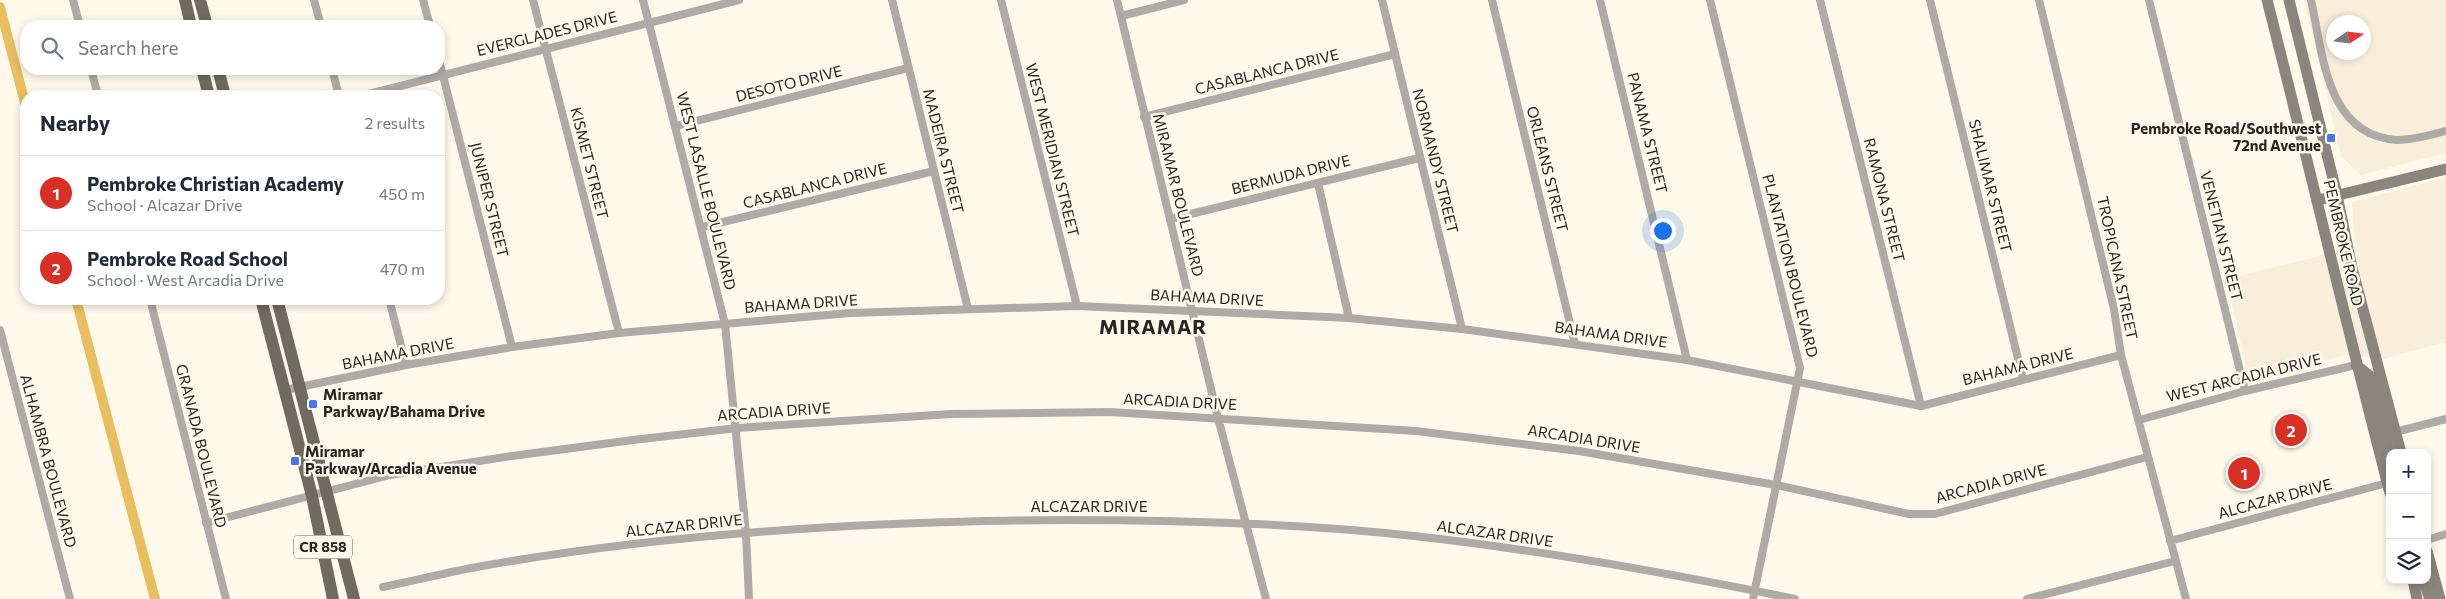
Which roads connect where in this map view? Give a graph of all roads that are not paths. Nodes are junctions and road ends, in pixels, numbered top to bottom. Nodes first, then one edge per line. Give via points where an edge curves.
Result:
1 (73, 0) edge
2 (184, 0) edge
3 (200, 0) edge
4 (314, 0) edge
5 (423, 0) edge
6 (533, 0) edge
7 (643, 0) edge
8 (739, 0) edge
9 (892, 0) edge
10 (1002, 0) edge
11 (1117, 0) edge
12 (1184, 0) edge
13 (1382, 0) edge
14 (1492, 0) edge
15 (1600, 0) edge
16 (1710, 0) edge
17 (1820, 0) edge
18 (1930, 0) edge
19 (2039, 0) edge
20 (2149, 0) edge
21 (2268, 0) edge
22 (2289, 0) edge
23 (2311, 0) edge
24 (1121, 16) junction
25 (78, 20) edge
26 (189, 20) edge
27 (205, 20) edge
28 (319, 20) edge
29 (428, 20) edge
30 (649, 22) junction
31 (545, 48) junction
32 (1395, 54) junction
33 (908, 68) junction
34 (445, 74) edge
35 (93, 75) edge
36 (204, 75) edge
37 (219, 75) edge
38 (334, 75) edge
39 (443, 75) joint
40 (96, 90) edge
41 (207, 90) edge
42 (223, 90) edge
43 (337, 90) edge
44 (385, 90) edge
45 (1144, 117) junction
46 (676, 126) junction
47 (2446, 131) edge
48 (1419, 158) junction
49 (2446, 168) edge
50 (934, 172) junction
51 (1318, 183) junction
52 (2337, 195) junction
53 (2318, 200) junction
54 (1170, 219) junction
55 (702, 228) junction
56 (152, 305) edge
57 (263, 305) edge
58 (279, 305) edge
59 (391, 305) edge
60 (1077, 306) junction
61 (968, 309) junction
62 (1192, 311) junction
63 (1349, 318) junction
64 (725, 324) junction
65 (1462, 329) junction
66 (0, 330) edge
67 (619, 333) junction
68 (1575, 344) junction
69 (512, 347) junction
70 (2121, 355) junction
71 (1687, 360) junction
72 (406, 365) junction
73 (2356, 365) junction
74 (2023, 380) junction
75 (1798, 382) junction
76 (300, 387) junction
77 (285, 390) junction
78 (2245, 391) junction
79 (1921, 406) junction
80 (1218, 418) junction
81 (2446, 419) edge
82 (2139, 420) junction
83 (737, 428) junction
84 (2395, 432) junction
85 (2389, 449) edge
86 (2400, 449) edge
87 (2147, 457) junction
88 (2386, 476) edge
89 (1776, 485) junction
90 (2386, 488) edge
91 (327, 492) junction
92 (312, 496) junction
93 (206, 523) junction
94 (1247, 524) junction
95 (746, 534) junction
96 (2446, 534) edge
97 (2430, 539) edge
98 (2170, 541) junction
99 (2175, 561) junction
100 (2431, 566) edge
101 (2413, 584) edge
102 (2424, 584) edge
103 (383, 587) dead end
104 (1754, 595) edge
105 (70, 599) edge
106 (226, 599) edge
107 (333, 599) edge
108 (354, 599) edge
109 (749, 599) edge
110 (1266, 599) edge
111 (1795, 599) edge
112 (2027, 599) edge
113 (2186, 599) edge
114 (2417, 599) edge
115 (2430, 599) edge
116 (2440, 599) edge

1 - 25 street
2 - 26 main road
3 - 27 main road
4 - 28 street
5 - 29 street
6 - 31 street, KISMET STREET
7 - 30 street, WEST LASALLE BOULEVARD
8 - 30 street, EVERGLADES DRIVE
9 - 33 street, MADEIRA STREET
10 - 60 street, WEST MERIDIAN STREET
11 - 24 street, MIRAMAR BOULEVARD
12 - 24 street
13 - 32 street, NORMANDY STREET
14 - 68 street, ORLEANS STREET
15 - 71 street, PANAMA STREET
16 - 75 street, PLANTATION BOULEVARD via 1800,368
17 - 79 street, RAMONA STREET
18 - 74 street, SHALIMAR STREET
19 - 70 street, TROPICANA STREET via 2114,309
20 - 78 street, VENETIAN STREET
21 - 53 main road, PEMBROKE ROAD
22 - 52 main road, PEMBROKE ROAD
23 - 47 street via 2332,90 2341,109 2356,124 2376,136 2397,140
24 - 45 street, MIRAMAR BOULEVARD
30 - 31 street, EVERGLADES DRIVE
30 - 46 street, WEST LASALLE BOULEVARD
31 - 34 street, EVERGLADES DRIVE
31 - 67 street, KISMET STREET
32 - 45 street, CASABLANCA DRIVE
32 - 48 street, NORMANDY STREET
33 - 46 street, DESOTO DRIVE
33 - 50 street, MADEIRA STREET
35 - 40 street
36 - 41 main road
37 - 42 main road
38 - 43 street
39 - 44 street, EVERGLADES DRIVE
39 - 69 street, JUNIPER STREET
45 - 54 street, MIRAMAR BOULEVARD
46 - 55 street, WEST LASALLE BOULEVARD
48 - 51 street, BERMUDA DRIVE
48 - 65 street, NORMANDY STREET
49 - 52 main road
50 - 55 street, CASABLANCA DRIVE
50 - 61 street, MADEIRA STREET
51 - 54 street, BERMUDA DRIVE
51 - 63 street
52 - 53 main road
52 - 84 main road, PEMBROKE ROAD via 2352,268
53 - 73 main road, PEMBROKE ROAD
54 - 62 street, MIRAMAR BOULEVARD
55 - 64 street, WEST LASALLE BOULEVARD
56 - 93 street, GRANADA BOULEVARD
57 - 77 main road, CR 858
58 - 76 main road, CR 858
59 - 72 street
60 - 61 street, BAHAMA DRIVE
60 - 62 street, BAHAMA DRIVE
61 - 64 street, BAHAMA DRIVE
62 - 63 street, BAHAMA DRIVE
62 - 80 street, MIRAMAR BOULEVARD
63 - 65 street, BAHAMA DRIVE
64 - 67 street, BAHAMA DRIVE
64 - 83 street, WEST LASALLE BOULEVARD
65 - 68 street, BAHAMA DRIVE
66 - 105 street, ALHAMBRA BOULEVARD
67 - 69 street, BAHAMA DRIVE
68 - 71 street, BAHAMA DRIVE
69 - 72 street, BAHAMA DRIVE
70 - 74 street, BAHAMA DRIVE
70 - 82 street, TROPICANA STREET
71 - 75 street, BAHAMA DRIVE
72 - 76 street, BAHAMA DRIVE
73 - 78 street, WEST ARCADIA DRIVE
73 - 85 main road via 2370,376
73 - 88 main road, PEMBROKE ROAD
74 - 79 street, BAHAMA DRIVE
75 - 79 street, BAHAMA DRIVE
75 - 89 street, PLANTATION BOULEVARD
76 - 77 street, BAHAMA DRIVE
76 - 91 main road, CR 858
77 - 92 main road, CR 858
78 - 82 street, WEST ARCADIA DRIVE
80 - 83 street, ARCADIA DRIVE via 1110,412 951,414
80 - 89 street, ARCADIA DRIVE via 1435,433 1578,451
80 - 94 street, MIRAMAR BOULEVARD
81 - 84 street
82 - 87 street, TROPICANA STREET
83 - 91 street, ARCADIA DRIVE via 390,475
83 - 95 street, WEST LASALLE BOULEVARD
84 - 86 main road, PEMBROKE ROAD
87 - 89 street, ARCADIA DRIVE via 1934,514 1909,514
87 - 98 street, TROPICANA STREET
89 - 104 street, PLANTATION BOULEVARD
90 - 98 street, ALCAZAR DRIVE
91 - 92 street, ARCADIA DRIVE
91 - 108 main road, CR 858
92 - 93 street, ARCADIA DRIVE
92 - 107 main road, CR 858
93 - 106 street, GRANADA BOULEVARD
94 - 95 street, ALCAZAR DRIVE via 1128,520 949,521
94 - 104 street, ALCAZAR DRIVE via 1413,536 1576,559
94 - 110 street, MIRAMAR BOULEVARD
95 - 103 street, ALCAZAR DRIVE via 646,543 487,565
95 - 109 street, WEST LASALLE BOULEVARD
96 - 97 street
98 - 99 street, TROPICANA STREET
99 - 112 street
99 - 113 street, TROPICANA STREET
100 - 116 main road
101 - 114 main road
102 - 115 main road
104 - 111 street, ALCAZAR DRIVE

